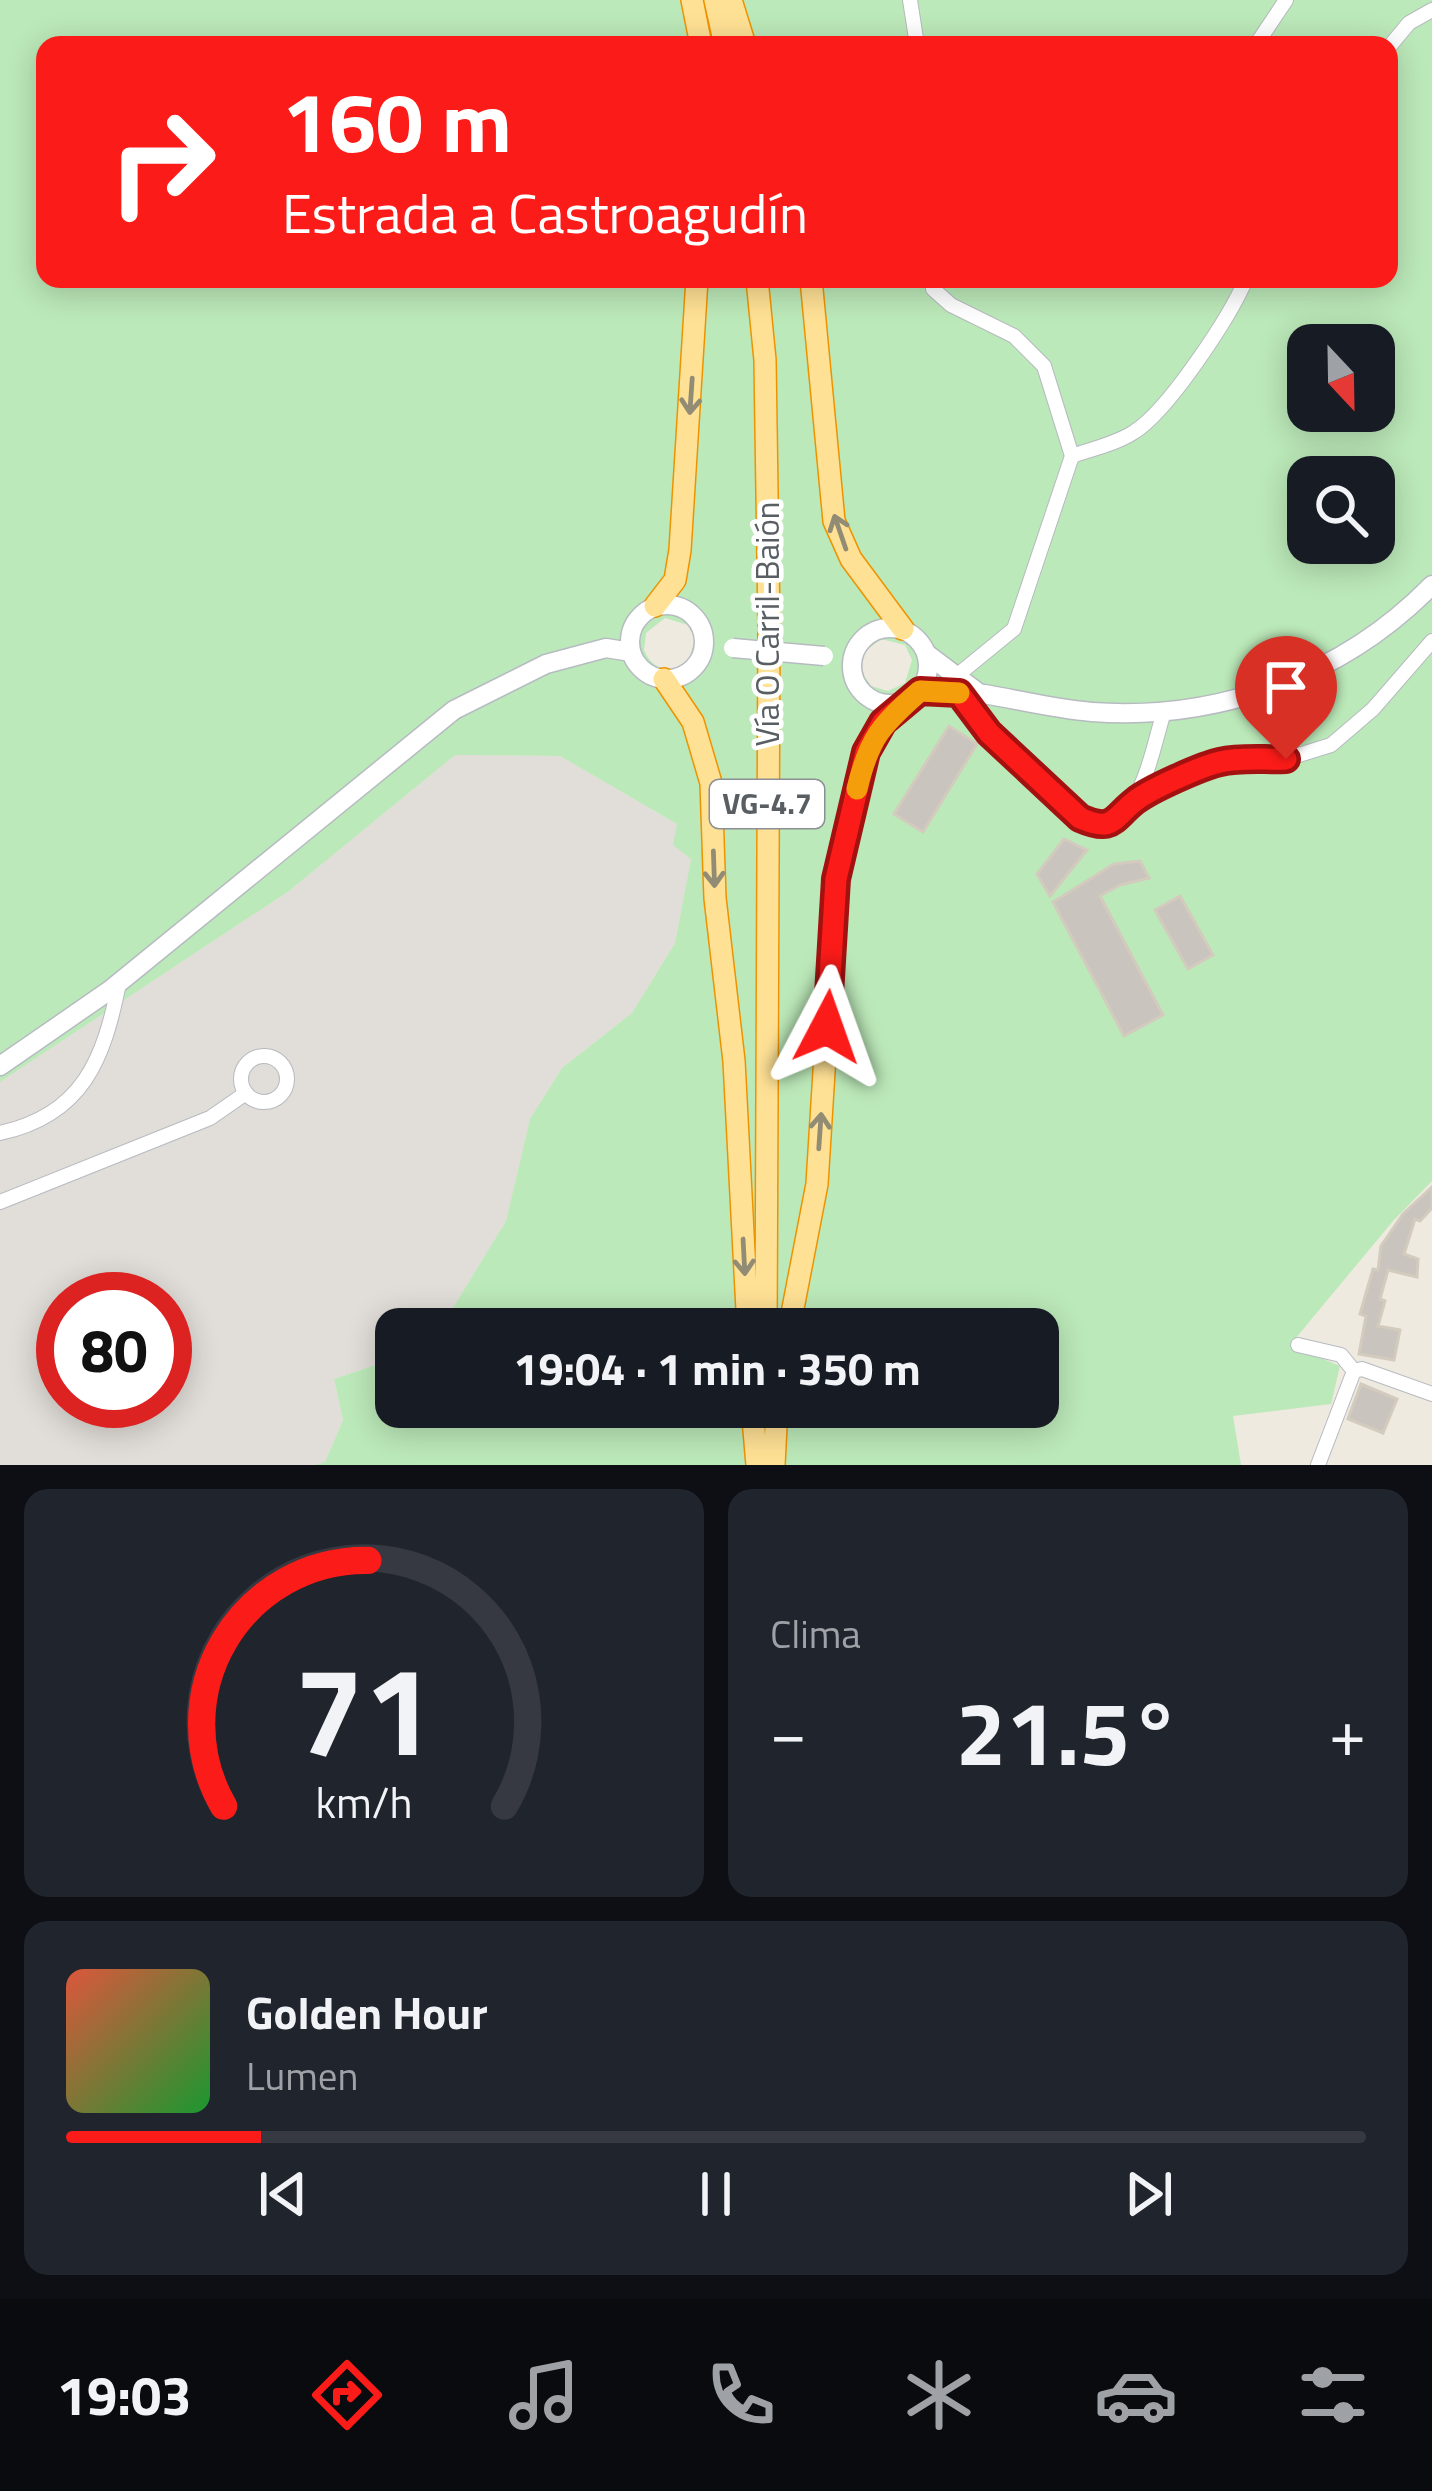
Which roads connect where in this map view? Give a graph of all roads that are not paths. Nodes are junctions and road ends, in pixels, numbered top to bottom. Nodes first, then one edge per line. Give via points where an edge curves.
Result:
1 (692, 0) edge
2 (715, 0) edge
3 (731, 0) edge
4 (910, 0) edge
5 (1286, 0) edge
6 (1432, 10) edge
7 (699, 36) edge
8 (723, 36) edge
9 (742, 36) edge
10 (916, 36) edge
11 (1262, 36) edge
12 (1398, 36) edge
13 (697, 288) edge
14 (758, 288) edge
15 (813, 288) edge
16 (933, 288) edge
17 (1242, 288) edge
18 (1072, 456) junction
19 (1432, 585) edge
20 (656, 606) junction
21 (903, 629) junction
22 (1432, 641) edge
23 (704, 648) junction
24 (631, 652) junction
25 (927, 654) junction
26 (852, 658) junction
27 (664, 680) junction
28 (957, 685) junction
29 (912, 697) junction
30 (1164, 712) junction
31 (1135, 801) junction
32 (119, 983) junction
33 (0, 1066) edge
34 (246, 1093) dead end
35 (0, 1133) edge
36 (0, 1202) edge
37 (747, 1308) edge
38 (766, 1308) edge
39 (793, 1308) edge
40 (1298, 1345) dead end
41 (1354, 1371) junction
42 (1432, 1394) edge
43 (754, 1428) edge
44 (768, 1428) edge
45 (775, 1428) edge
46 (758, 1465) edge
47 (771, 1465) edge
48 (1318, 1465) edge

1 - 7 highway
2 - 8 highway
3 - 9 highway
4 - 10 street
5 - 11 street
6 - 12 street
13 -> 20 highway via 680,550 675,580
14 - 38 highway, Vía O Carril-Baión / VG-4.7 via 769,626
21 -> 15 highway via 860,574 835,521
16 - 18 street via 1014,336 1044,366
17 - 18 street via 1157,413 1132,434
18 - 28 street via 1014,629
19 - 30 main road via 1367,641 1321,667 1267,691
20 - 23 main road via 687,610 701,626
20 - 24 main road via 637,619
21 - 25 main road
21 - 26 main road via 877,629
22 - 31 street via 1331,745 1286,759 1219,762
23 - 26 main road, bridge
23 - 27 main road via 686,675
24 - 27 main road via 643,671
24 - 32 main road via 606,648 546,664 454,710
25 - 28 main road
25 - 29 main road via 929,668
26 - 29 main road via 854,681 870,699 892,705
27 -> 37 highway via 693,722 711,783
28 - 29 main road
28 - 30 main road via 1094,712
28 - 31 street via 989,733 1080,818 1108,823
39 -> 29 highway via 817,1184 836,879 866,752 883,722
30 - 31 street
32 - 33 main road
32 - 35 street via 111,1022 70,1102
34 - 36 street via 210,1118
40 - 41 street via 1341,1355
41 - 42 street
41 - 48 street
43 - 46 highway
44 - 47 highway
45 - 47 highway

